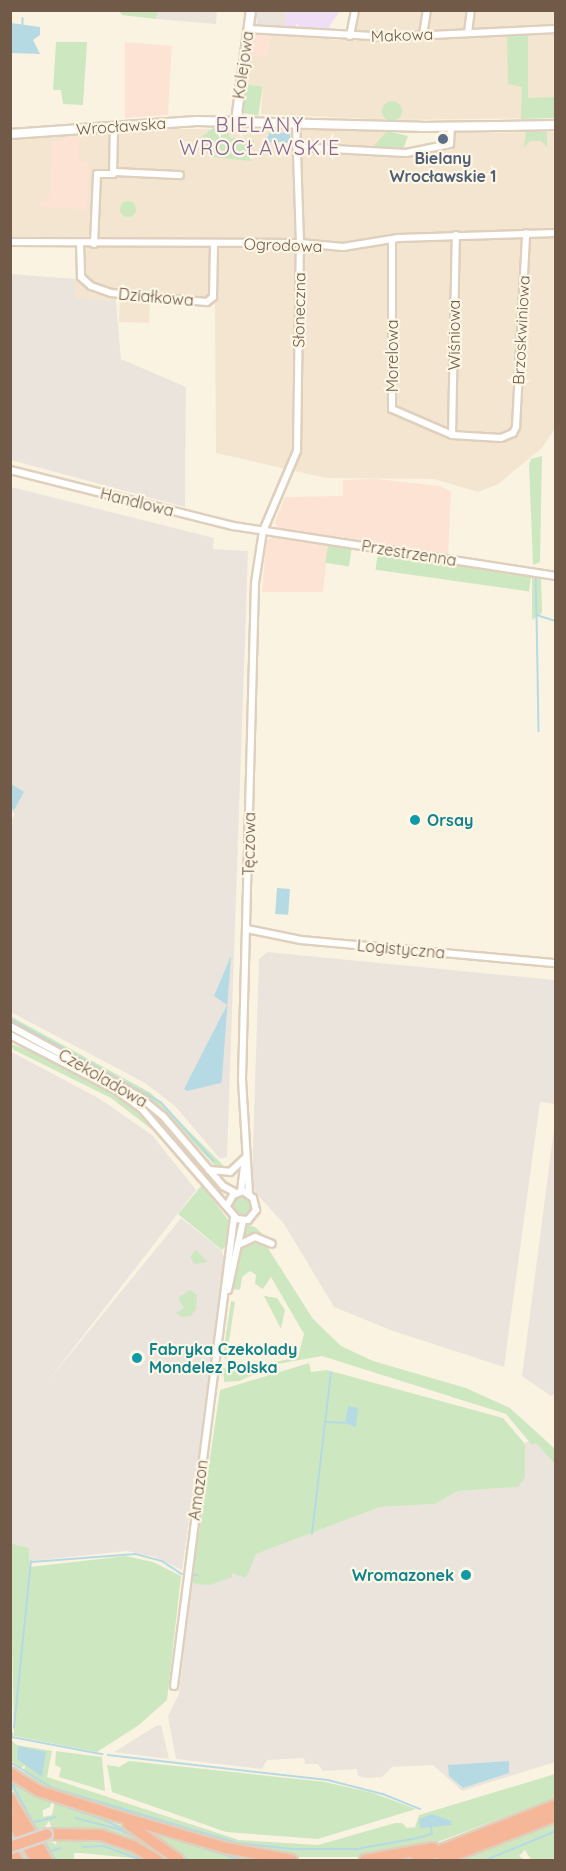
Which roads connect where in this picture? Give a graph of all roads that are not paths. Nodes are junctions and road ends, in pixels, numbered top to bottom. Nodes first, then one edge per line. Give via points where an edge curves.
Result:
1 (251, 10) edge
2 (355, 10) edge
3 (427, 10) edge
4 (471, 10) edge
5 (248, 29) junction
6 (555, 29) edge
7 (468, 33) junction
8 (423, 35) junction
9 (350, 36) junction
10 (236, 121) junction
11 (296, 122) junction
12 (555, 125) edge
13 (114, 126) junction
14 (451, 127) junction
15 (10, 134) edge
16 (296, 147) junction
17 (113, 172) junction
18 (180, 175) dead end
19 (555, 232) edge
20 (526, 233) junction
21 (456, 235) junction
22 (392, 239) junction
23 (10, 242) edge
24 (214, 243) junction
25 (300, 243) junction
26 (80, 244) junction
27 (94, 244) junction
28 (516, 427) joint
29 (452, 435) junction
30 (295, 461) joint
31 (10, 470) edge
32 (263, 531) junction
33 (555, 576) edge
34 (246, 929) junction
35 (555, 963) edge
36 (10, 1026) edge
37 (10, 1035) edge
38 (244, 1159) junction
39 (209, 1170) junction
40 (238, 1192) junction
41 (249, 1194) junction
42 (228, 1204) junction
43 (234, 1216) junction
44 (243, 1221) junction
45 (272, 1244) dead end
46 (236, 1248) junction
47 (227, 1293) junction
48 (174, 1686) dead end
49 (10, 1773) edge
50 (10, 1799) edge
51 (555, 1804) edge
52 (106, 1813) junction
53 (555, 1816) edge
54 (10, 1818) edge
55 (494, 1829) junction
56 (490, 1842) junction
57 (10, 1848) edge
58 (17, 1860) edge
59 (36, 1860) edge
60 (47, 1860) edge
61 (157, 1860) edge
62 (179, 1860) edge
63 (292, 1860) edge
64 (365, 1860) edge
65 (416, 1860) edge
66 (442, 1860) edge
67 (454, 1860) edge

1 - 5 street, Kolejowa
2 - 9 street
3 - 8 street
4 - 7 street
5 - 9 street, Makowa
5 - 10 street, Kolejowa
6 - 7 street, Makowa
7 - 8 street, Makowa
8 - 9 street, Makowa
10 - 11 main road, Wrocławska
10 - 13 main road, Wrocławska
11 - 14 main road, Wrocławska
11 - 16 street, Słoneczna
12 - 14 main road, Wrocławska
13 - 15 main road, Wrocławska
13 - 17 street
14 - 16 street via 450,144 406,153
16 - 25 street, Słoneczna
17 - 18 street
17 - 27 street via 97,174
19 - 20 street, Ogrodowa
20 - 21 street, Ogrodowa
20 - 28 street, Brzoskwiniowa
21 - 22 street, Ogrodowa
21 - 29 street, Wiśniowa
22 - 25 street, Ogrodowa via 343,247
22 - 29 street, Morelowa via 392,410
23 - 26 street, Ogrodowa
24 - 25 street, Ogrodowa
24 - 26 street, Działkowa via 213,297 207,302 111,293 91,286 81,277
24 - 27 street, Ogrodowa
25 - 30 street, Słoneczna
26 - 27 street, Ogrodowa
28 - 29 street, Morelowa via 506,437
30 - 32 street, Tęczowa
31 - 32 street, Handlowa
32 - 33 street, Przestrzenna
32 - 34 street, Tęczowa via 255,583
34 - 35 street, Logistyczna via 301,940
34 - 38 street, Tęczowa
36 - 39 street, Czekoladowa via 140,1097 163,1116
37 - 42 street, Czekoladowa via 110,1087 141,1108
38 - 39 street via 230,1172
38 - 40 street
38 - 41 street, Tęczowa
39 - 40 street, Czekoladowa via 226,1189
40 - 41 street
40 - 42 street
41 - 44 street via 256,1210
42 - 43 street
43 - 44 street
43 - 47 street, Amazon
44 - 46 street, Amazon
45 - 46 street via 249,1237
46 - 47 street, Amazon
47 - 48 street, Amazon
49 - 52 highway via 39,1791
50 - 60 highway
51 - 55 highway
52 - 62 highway via 141,1830
52 - 63 highway via 225,1848
53 - 56 highway
54 - 59 highway
55 - 64 highway via 430,1848
55 - 65 highway
56 - 66 highway
56 - 67 highway
57 - 58 highway
57 - 61 highway, bridge via 47,1834 78,1832 108,1837

